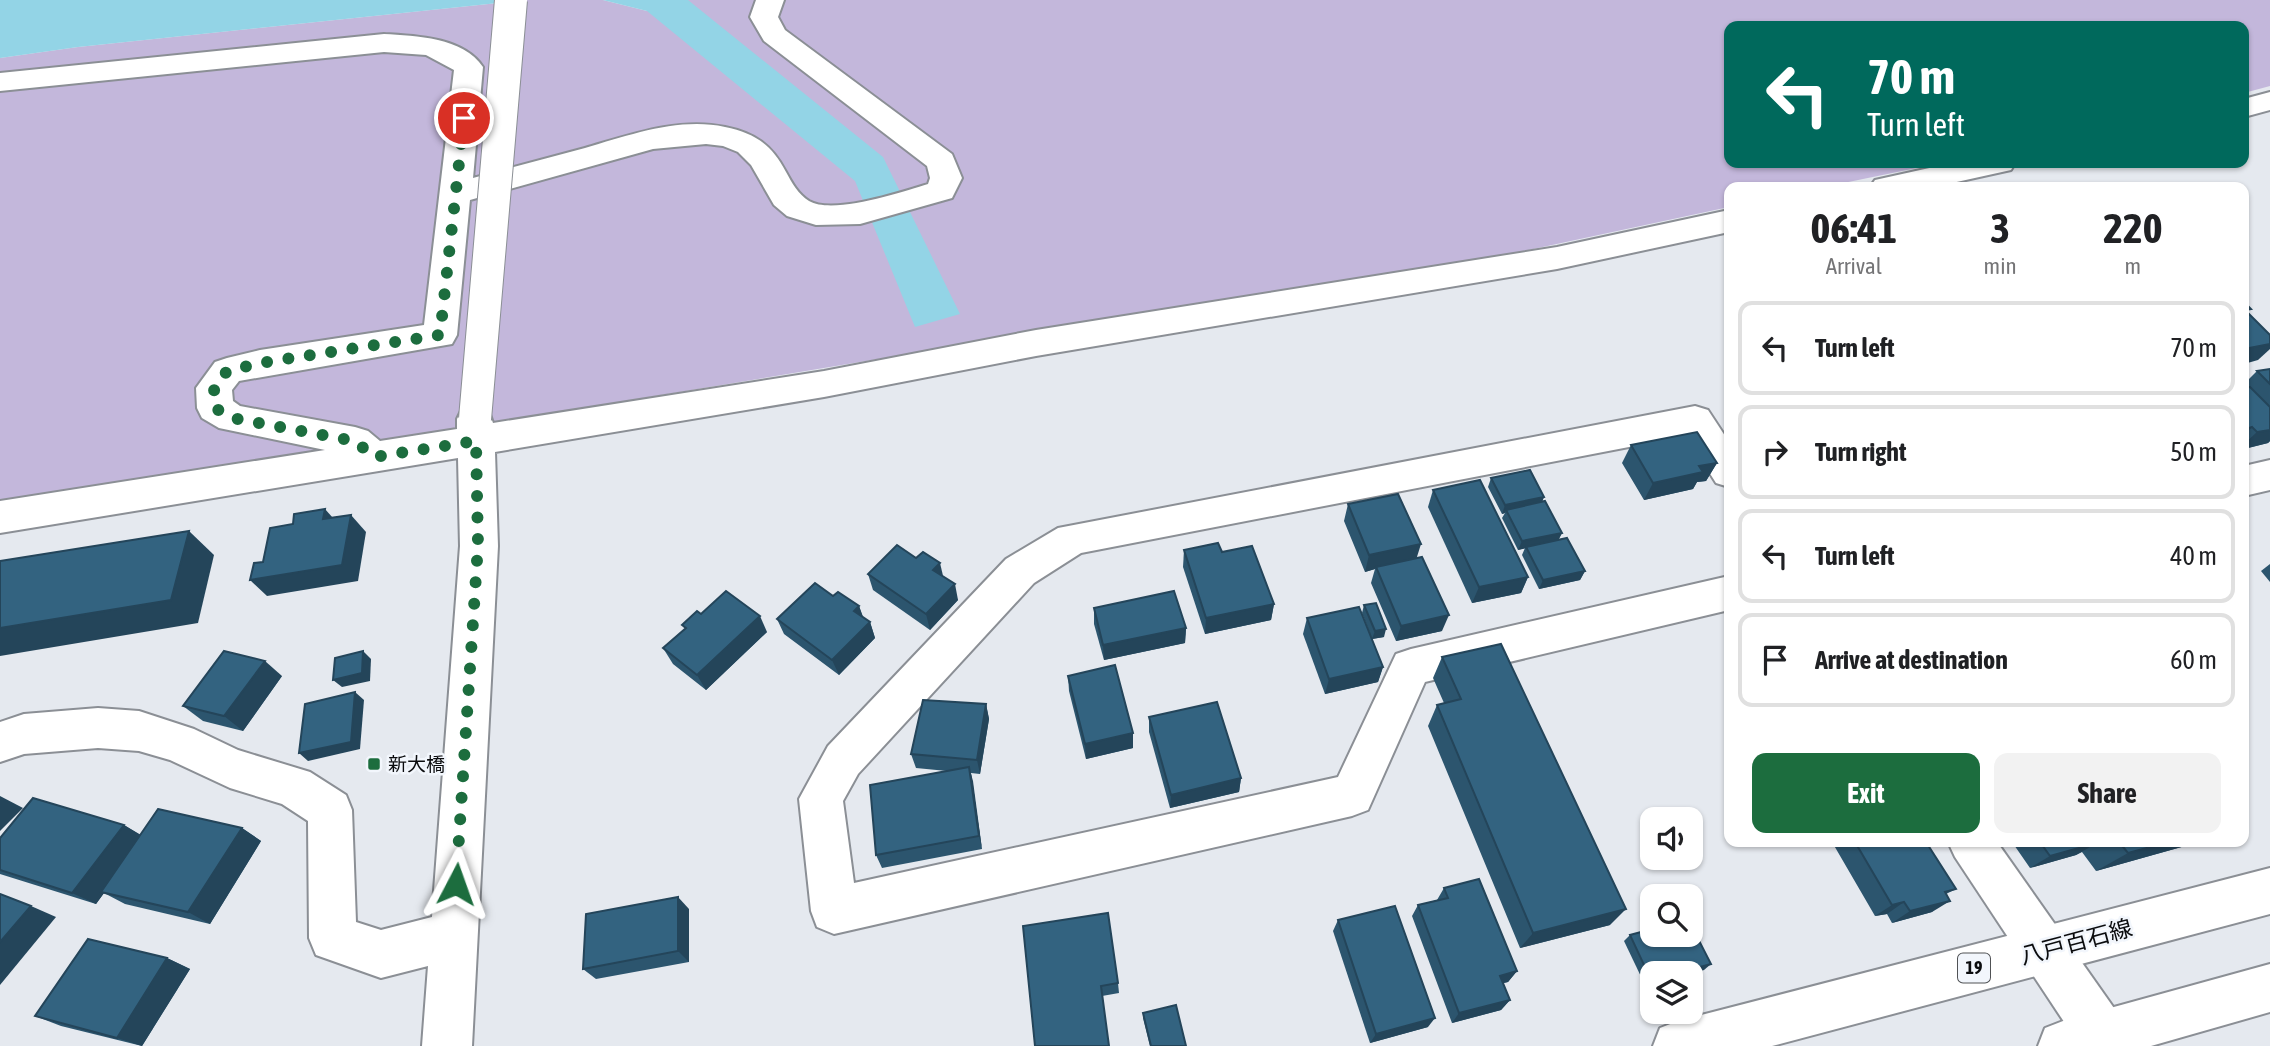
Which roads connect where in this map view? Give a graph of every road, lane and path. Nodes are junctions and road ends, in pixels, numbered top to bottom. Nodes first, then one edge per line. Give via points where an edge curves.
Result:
1 (511, 0) edge
2 (770, 0) edge
3 (0, 82) edge
4 (2270, 101) edge
5 (2249, 107) edge
6 (1976, 168) edge
7 (1910, 182) edge
8 (455, 194) junction
9 (1724, 222) edge
10 (475, 430) junction
11 (374, 457) junction
12 (1724, 464) edge
13 (2270, 475) edge
14 (2249, 480) edge
15 (0, 517) edge
16 (1724, 594) edge
17 (0, 742) edge
18 (1974, 847) edge
19 (2270, 891) edge
20 (452, 936) junction
21 (2042, 950) junction
22 (2270, 988) edge
23 (2092, 1042) edge
24 (447, 1046) edge
25 (1678, 1046) edge

1 - 10 street, bridge
2 - 8 street via 764,17 774,35 941,161 946,178 941,191 856,216 802,210 786,200 771,168 751,146 724,136 689,134 654,139
3 - 8 street via 384,43 436,47 456,55 469,67
4 - 5 street
6 - 7 street
8 - 11 street via 440,335 227,371 214,388 215,408 232,418 355,441
9 - 10 street via 1557,258 1036,343 824,384
10 - 11 street
10 - 20 street via 478,545
11 - 15 street
12 - 16 street via 1695,420 1072,539 1020,571 843,760 821,799 834,911 1352,795 1411,667
13 - 14 street
17 - 20 street via 24,734 98,728 139,731 179,743 230,768 294,787 330,810 333,938 381,954
18 - 21 street
19 - 21 street, 八戸百石線 / 19
20 - 24 street
21 - 23 street
21 - 25 street, 八戸百石線 / 19
22 - 23 street

